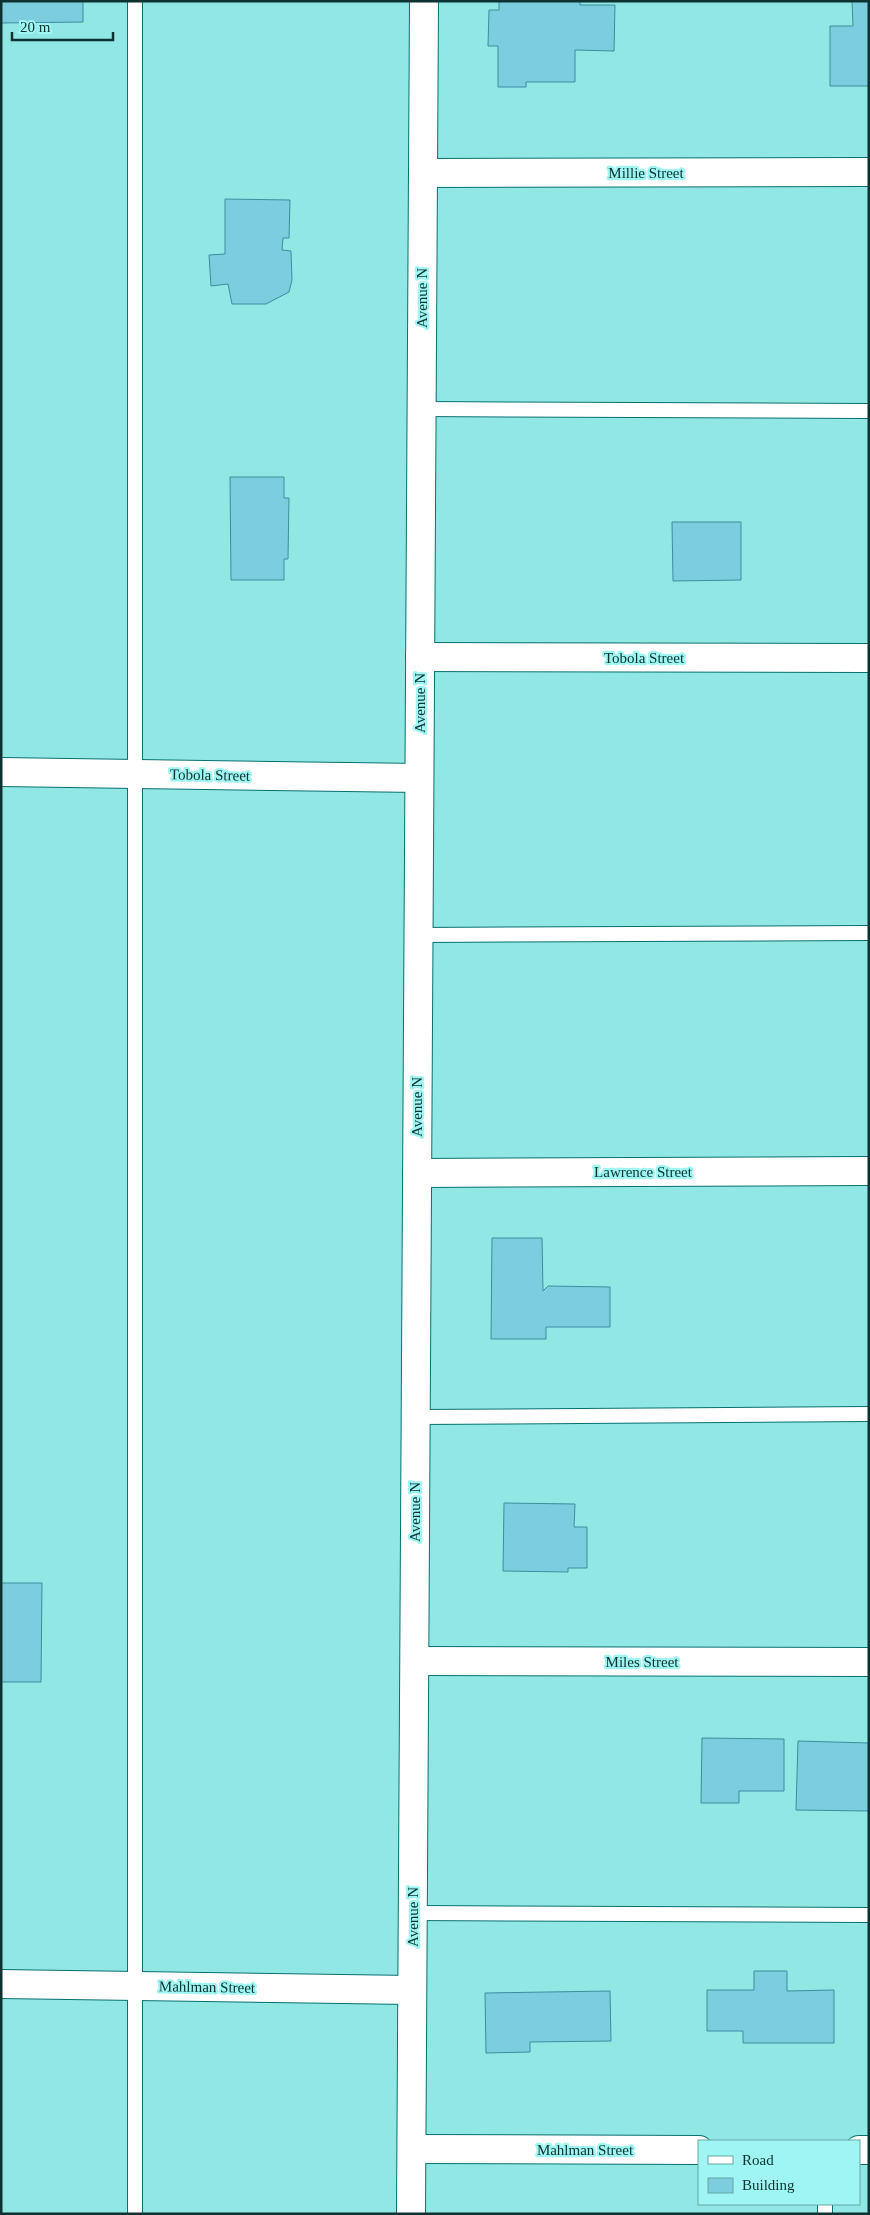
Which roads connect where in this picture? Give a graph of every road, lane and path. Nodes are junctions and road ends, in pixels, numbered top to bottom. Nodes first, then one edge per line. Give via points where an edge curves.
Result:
1 (135, 1) edge
2 (424, 1) edge
3 (869, 172) edge
4 (423, 173) junction
5 (421, 409) junction
6 (869, 411) edge
7 (420, 657) junction
8 (869, 658) edge
9 (1, 772) edge
10 (135, 774) junction
11 (419, 778) junction
12 (869, 933) edge
13 (418, 935) junction
14 (869, 1171) edge
15 (417, 1172) junction
16 (869, 1414) edge
17 (416, 1417) junction
18 (415, 1661) junction
19 (869, 1662) edge
20 (413, 1913) junction
21 (869, 1915) edge
22 (1, 1984) edge
23 (134, 1986) junction
24 (412, 1990) junction
25 (412, 2149) junction
26 (698, 2150) edge
27 (135, 2214) edge
28 (411, 2214) edge

1 - 10 lane
2 - 4 street, Avenue N
3 - 4 street, Millie Street
4 - 5 street, Avenue N
5 - 6 lane
5 - 7 street, Avenue N
7 - 8 street, Tobola Street
7 - 11 street, Avenue N
9 - 10 street, Tobola Street
10 - 11 street, Tobola Street
10 - 23 lane
11 - 13 street, Avenue N
12 - 13 lane
13 - 15 street, Avenue N
14 - 15 street, Lawrence Street
15 - 17 street, Avenue N
16 - 17 lane
17 - 18 street, Avenue N
18 - 19 street, Miles Street
18 - 20 street, Avenue N
20 - 21 lane
20 - 24 street, Avenue N
22 - 23 street, Mahlman Street
23 - 24 street, Mahlman Street
23 - 27 lane
24 - 25 street, Avenue N
25 - 26 street, Mahlman Street
25 - 28 street, Avenue N

